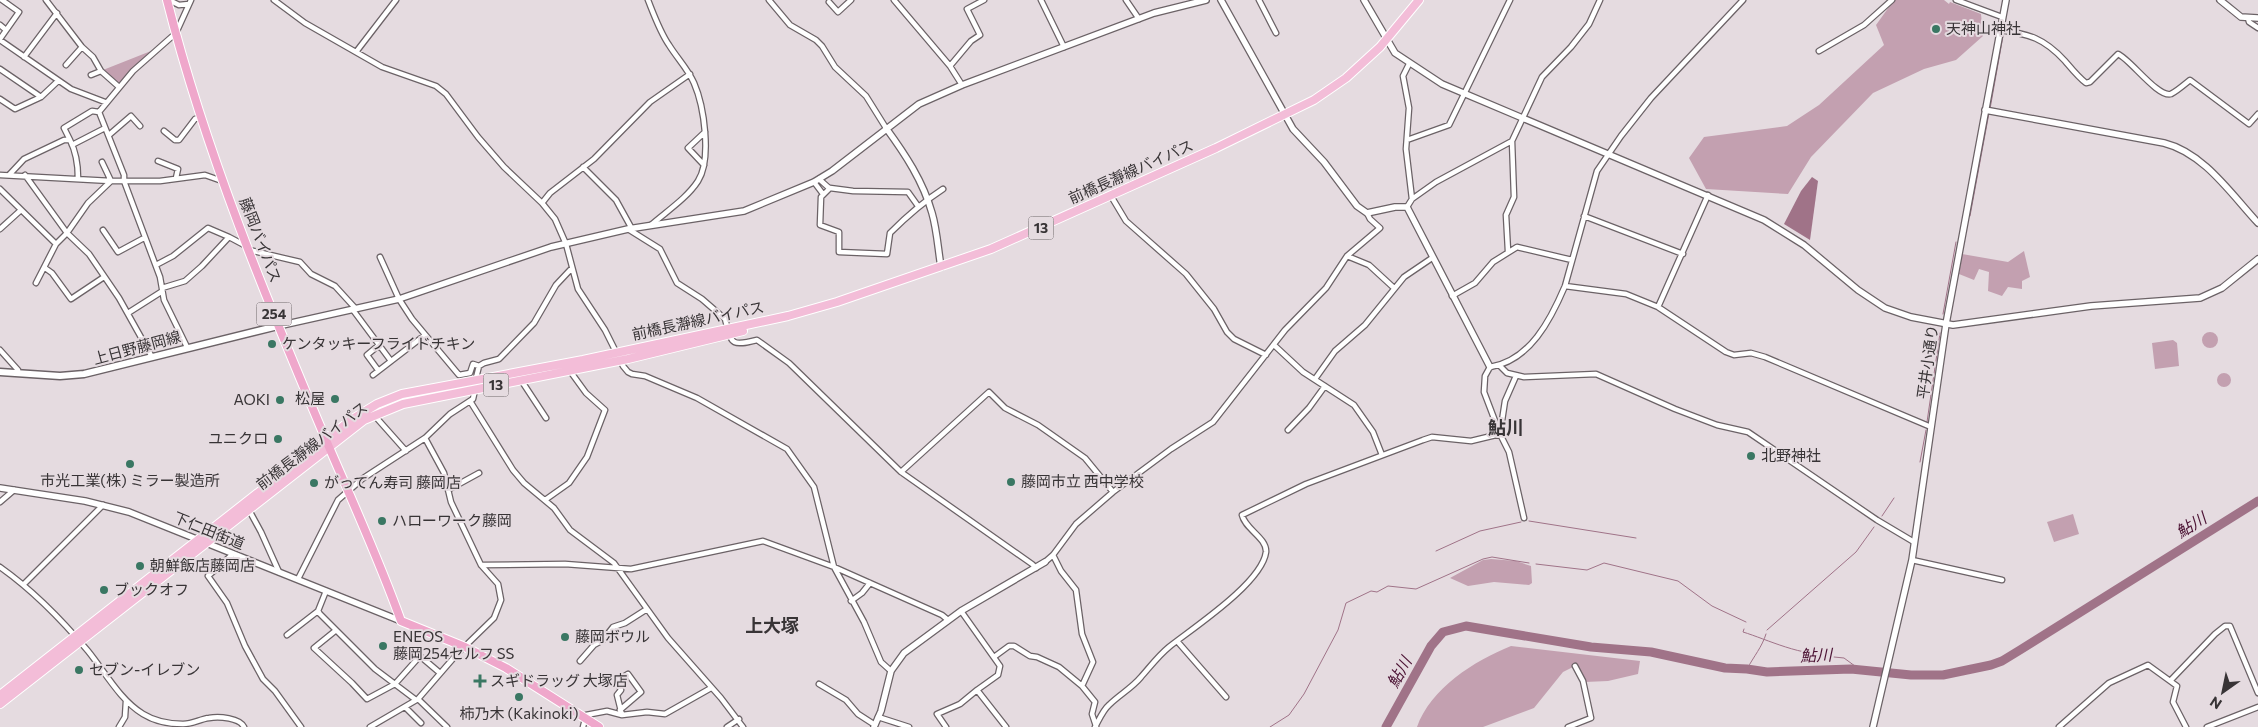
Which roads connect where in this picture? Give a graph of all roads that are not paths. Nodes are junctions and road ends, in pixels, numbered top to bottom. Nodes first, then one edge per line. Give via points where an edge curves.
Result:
1 (2, 0) edge
2 (46, 0) edge
3 (168, 0) edge
4 (274, 0) edge
5 (396, 0) edge
6 (648, 0) edge
7 (769, 0) edge
8 (851, 0) edge
9 (894, 0) edge
10 (984, 0) edge
11 (1041, 0) edge
12 (1126, 0) edge
13 (1206, 0) edge
14 (1221, 0) edge
15 (1258, 0) edge
16 (1364, 0) edge
17 (1419, 0) edge
18 (1510, 0) edge
19 (1600, 0) edge
20 (1743, 0) edge
21 (1892, 0) edge
22 (1956, 0) edge
23 (2006, 0) edge
24 (2220, 0) edge
25 (190, 2) edge
26 (829, 2) dead end
27 (57, 14) junction
28 (2002, 17) junction
29 (2248, 18) junction
30 (2258, 18) edge
31 (1139, 19) junction
32 (0, 25) edge
33 (2258, 28) edge
34 (6, 30) junction
35 (2000, 30) junction
36 (176, 32) junction
37 (1276, 33) dead end
38 (0, 40) edge
39 (1386, 41) junction
40 (82, 47) junction
41 (1064, 47) junction
42 (1819, 51) dead end
43 (356, 52) junction
44 (24, 57) junction
45 (1409, 64) junction
46 (66, 65) dead end
47 (950, 66) junction
48 (0, 69) edge
49 (101, 71) junction
50 (690, 74) junction
51 (91, 75) dead end
52 (58, 81) junction
53 (962, 85) junction
54 (119, 87) junction
55 (1464, 93) junction
56 (41, 97) junction
57 (0, 99) edge
58 (105, 102) junction
59 (1985, 110) junction
60 (99, 112) junction
61 (2258, 114) edge
62 (1285, 115) junction
63 (202, 117) junction
64 (1524, 117) junction
65 (140, 126) dead end
66 (105, 128) junction
67 (886, 128) junction
68 (164, 131) dead end
69 (705, 132) junction
70 (109, 134) junction
71 (1407, 140) junction
72 (1512, 141) junction
73 (71, 142) junction
74 (1608, 153) junction
75 (158, 161) dead end
76 (102, 162) dead end
77 (704, 165) junction
78 (583, 167) junction
79 (0, 175) edge
80 (9, 175) junction
81 (26, 175) junction
82 (78, 178) junction
83 (176, 178) junction
84 (820, 178) junction
85 (110, 181) junction
86 (124, 181) junction
87 (223, 182) junction
88 (814, 182) junction
89 (829, 188) junction
90 (0, 189) edge
91 (943, 189) dead end
92 (823, 194) junction
93 (1110, 196) junction
94 (1708, 196) junction
95 (928, 199) junction
96 (1412, 199) junction
97 (542, 202) junction
98 (918, 206) junction
99 (1407, 207) junction
100 (21, 210) junction
101 (1367, 213) junction
102 (1584, 216) junction
103 (2258, 223) edge
104 (650, 225) junction
105 (0, 229) edge
106 (630, 229) junction
107 (103, 230) dead end
108 (67, 233) junction
109 (229, 237) junction
110 (144, 238) junction
111 (56, 244) junction
112 (566, 244) junction
113 (248, 248) junction
114 (1508, 251) junction
115 (1683, 254) junction
116 (1347, 256) junction
117 (380, 257) dead end
118 (1432, 258) junction
119 (2258, 259) edge
120 (1572, 260) junction
121 (156, 265) junction
122 (941, 267) junction
123 (45, 268) junction
124 (572, 268) junction
125 (104, 277) junction
126 (36, 284) dead end
127 (1565, 286) junction
128 (1394, 288) junction
129 (162, 290) junction
130 (1452, 296) junction
131 (399, 299) junction
132 (1658, 307) junction
133 (355, 309) junction
134 (128, 313) junction
135 (1946, 324) junction
136 (278, 326) junction
137 (728, 333) junction
138 (425, 335) junction
139 (379, 345) junction
140 (1274, 345) junction
141 (187, 347) junction
142 (0, 350) edge
143 (1266, 355) junction
144 (152, 357) junction
145 (619, 357) junction
146 (391, 361) junction
147 (1499, 365) junction
148 (479, 366) junction
149 (1490, 367) junction
150 (378, 370) junction
151 (570, 370) junction
152 (0, 372) edge
153 (18, 373) junction
154 (373, 375) dead end
155 (1516, 376) junction
156 (1315, 379) junction
157 (520, 380) junction
158 (475, 385) junction
159 (1325, 386) junction
160 (470, 401) junction
161 (374, 415) junction
162 (546, 418) dead end
163 (1931, 427) junction
164 (1288, 430) dead end
165 (1500, 434) junction
166 (424, 438) junction
167 (328, 444) junction
168 (406, 451) junction
169 (1382, 455) junction
170 (901, 472) junction
171 (479, 473) dead end
172 (0, 488) edge
173 (14, 490) junction
174 (348, 490) junction
175 (448, 490) junction
176 (1113, 492) junction
177 (545, 500) junction
178 (0, 502) edge
179 (104, 505) junction
180 (249, 510) junction
181 (1524, 518) dead end
182 (202, 541) junction
183 (1914, 542) junction
184 (233, 554) junction
185 (1053, 555) junction
186 (1912, 560) junction
187 (1045, 562) joint
188 (481, 565) junction
189 (0, 567) edge
190 (834, 567) junction
191 (1036, 568) junction
192 (618, 569) junction
193 (279, 572) junction
194 (298, 580) junction
195 (2002, 580) dead end
196 (870, 583) junction
197 (24, 584) junction
198 (326, 591) junction
199 (851, 601) junction
200 (647, 609) junction
201 (318, 611) junction
202 (961, 612) junction
203 (948, 620) junction
204 (401, 622) junction
205 (335, 631) junction
206 (287, 635) dead end
207 (78, 639) junction
208 (1177, 641) junction
209 (465, 647) junction
210 (994, 657) junction
211 (580, 661) dead end
212 (1575, 666) dead end
213 (891, 671) junction
214 (440, 673) junction
215 (2171, 680) junction
216 (395, 684) junction
217 (819, 684) dead end
218 (1082, 686) junction
219 (711, 688) junction
220 (977, 690) junction
221 (2258, 693) edge
222 (0, 695) edge
223 (1226, 697) dead end
224 (417, 700) junction
225 (126, 701) junction
226 (0, 704) edge
227 (405, 707) junction
228 (2258, 707) edge
229 (621, 712) junction
230 (878, 717) junction
231 (584, 718) junction
232 (739, 719) junction
233 (422, 723) dead end
234 (875, 726) edge
235 (1095, 726) edge
236 (119, 727) edge
237 (244, 727) edge
238 (301, 727) edge
239 (370, 727) edge
240 (447, 727) edge
241 (583, 727) edge
242 (599, 727) edge
243 (727, 727) edge
244 (743, 727) edge
245 (909, 727) edge
246 (946, 727) edge
247 (1006, 727) edge
248 (1568, 727) edge
249 (1874, 727) edge
250 (2059, 727) edge
251 (2186, 727) edge
252 (2208, 727) edge

1 - 34 street via 19,12
2 - 27 street
3 - 25 street via 179,5
3 - 36 highway, 藤岡バイパス / 254
4 - 43 street via 305,23
5 - 43 street
6 - 50 street via 668,44
7 - 67 street via 790,25 822,46 835,67 866,96
8 - 26 street via 838,12
9 - 47 street
10 - 47 street via 967,9 980,35
11 - 41 street
12 - 31 street
13 - 31 street
14 - 62 street
15 - 37 street
16 - 39 street
17 - 39 main road, 前橋長瀞線バイパス / 13
18 - 55 street
19 - 64 street via 1589,24 1542,77
20 - 74 street via 1651,98
21 - 42 street via 1864,25
22 - 28 street
23 - 28 street, 平井小通り
24 - 29 street via 2241,17
25 - 36 street
27 - 40 street
27 - 44 street
28 - 35 street, 平井小通り
29 - 30 street
29 - 33 street
31 - 41 street
32 - 34 street
34 - 38 street
35 - 59 street, 平井小通り
35 - 61 street via 2041,40 2054,48 2086,83 2118,54 2166,94 2171,94 2190,80 2249,124
36 - 54 street
36 - 63 highway, 藤岡バイパス / 254
38 - 44 street
39 - 45 street
39 - 62 main road, 前橋長瀞線バイパス / 13 via 1346,78
40 - 46 street
40 - 49 street
41 - 53 street
43 - 97 street via 382,67 436,86 446,94 499,161
44 - 52 street
45 - 55 street
45 - 71 street via 1403,76 1410,108
47 - 53 street
48 - 56 street
49 - 51 street
49 - 54 street
50 - 69 street
50 - 78 street via 650,102
52 - 56 street
52 - 58 street
53 - 67 street via 919,104
54 - 58 street
55 - 64 street
55 - 71 street via 1449,125
56 - 57 street via 15,109
58 - 60 street
59 - 103 street via 2178,147 2203,164
59 - 135 street, 平井小通り
60 - 66 street
60 - 73 street via 92,111 64,128
62 - 93 main road, 前橋長瀞線バイパス / 13
62 - 101 street via 1357,206
63 - 68 street via 195,119 179,140
63 - 87 highway, 藤岡バイパス / 254
64 - 72 street
64 - 74 street
65 - 70 street via 131,116
66 - 70 street
66 - 73 street
67 - 84 street
67 - 95 street via 916,172
69 - 77 street
69 - 77 street via 688,148
70 - 86 street
71 - 96 street
72 - 96 street via 1436,182
72 - 114 street via 1514,197 1506,215
73 - 80 street via 60,140 24,159
73 - 82 street via 78,162
74 - 94 street
74 - 102 street via 1593,179
75 - 83 street via 178,169
76 - 85 street
77 - 104 street via 700,179 692,189
78 - 97 street
78 - 106 street via 616,200
79 - 80 street
80 - 81 street
81 - 82 street
81 - 108 street
82 - 85 street
83 - 86 street
83 - 87 street via 205,175
84 - 88 street
84 - 89 street
85 - 86 street
85 - 108 street via 88,203
86 - 110 street
87 - 113 highway, 藤岡バイパス / 254
88 - 92 street
88 - 104 street via 744,211
89 - 92 street
89 - 98 street via 908,192
90 - 100 street
91 - 95 street
92 - 98 street via 820,225 839,232 839,252 887,254 890,233
93 - 122 main road, 前橋長瀞線バイパス / 13 via 1015,239
93 - 143 street via 1126,221 1186,274 1214,309 1227,332
94 - 115 street
94 - 135 street via 1786,232 1885,308
95 - 98 street
95 - 122 street
96 - 99 street
97 - 112 street via 555,219
99 - 101 street
99 - 118 street
100 - 105 street
100 - 111 street
101 - 116 street via 1380,228
102 - 115 street
102 - 120 street
104 - 106 street
106 - 112 street
106 - 137 street via 660,249 677,283 725,319
107 - 110 street via 118,252
108 - 111 street
108 - 125 street via 89,254
109 - 113 street
109 - 121 street via 208,228 173,256
109 - 129 street via 185,281
110 - 121 street
111 - 123 street
112 - 124 street
112 - 131 street
113 - 133 street via 300,262 311,274 336,286
113 - 136 highway, 藤岡バイパス / 254
114 - 120 street via 1517,247
114 - 130 street via 1493,262 1475,283
115 - 132 street
116 - 128 street via 1369,266
116 - 140 street via 1326,288
117 - 131 street
118 - 128 street
118 - 130 street
119 - 135 street via 2222,288 2200,298 2090,306
120 - 127 street
121 - 129 street
122 - 137 main road, 前橋長瀞線バイパス / 13
123 - 125 street via 71,299
123 - 126 street
124 - 145 street via 578,289 606,330
124 - 148 street via 556,285 534,323 499,359
125 - 134 street
127 - 132 street via 1626,294
127 - 147 street via 1532,343
128 - 156 street via 1365,325 1335,352
129 - 134 street
129 - 141 street
130 - 149 street
131 - 133 street
131 - 138 street
132 - 163 street via 1726,352 1765,357
133 - 136 street
133 - 139 street
134 - 144 street
135 - 163 street, 平井小通り
136 - 141 main road, 上日野藤岡線
136 - 167 highway, 藤岡バイパス / 254
137 - 145 main road, 前橋長瀞線バイパス / 13
137 - 170 street via 738,345 756,340 789,363
138 - 146 street
138 - 148 street via 459,375 470,373 473,364
139 - 146 street
139 - 150 street via 366,355
140 - 143 street
140 - 156 street via 1302,372
141 - 144 main road, 上日野藤岡線
142 - 153 street
143 - 176 street via 1213,422 1170,449
144 - 153 main road, 上日野藤岡線 via 84,374
145 - 151 main road, 前橋長瀞線バイパス / 13
145 - 158 main road, 前橋長瀞線バイパス / 13
145 - 190 street via 632,374 645,376 697,398 787,449 814,487
146 - 150 street
147 - 149 street
147 - 155 street
148 - 158 street
149 - 165 street via 1483,387
150 - 154 street
151 - 157 main road, 前橋長瀞線バイパス / 13
151 - 177 street via 586,393 605,410 588,458 569,482
152 - 153 main road, 上日野藤岡線
155 - 165 street via 1505,401
155 - 183 street via 1546,378 1596,374 1718,425 1748,432
156 - 159 street
157 - 158 main road, 前橋長瀞線バイパス / 13
157 - 162 street
158 - 160 street via 474,398
158 - 161 main road, 前橋長瀞線バイパス / 13 via 396,405
158 - 167 main road, 前橋長瀞線バイパス / 13 via 394,397 360,414
159 - 164 street
159 - 169 street via 1359,411 1373,432
160 - 166 street
160 - 177 street via 513,470 524,484
161 - 167 main road, 前橋長瀞線バイパス / 13
161 - 168 street
163 - 183 street, 平井小通り
165 - 169 street via 1471,441 1432,437
165 - 181 street via 1516,474
166 - 168 street
166 - 175 street via 444,473
167 - 174 highway, 藤岡バイパス / 254
167 - 180 main road, 前橋長瀞線バイパス / 13
167 - 182 main road, 前橋長瀞線バイパス / 13
168 - 174 street
169 - 208 street via 1306,484 1242,515 1265,546 1266,555 1247,583 1216,612
170 - 176 street via 990,392 1005,408 1038,425 1085,458
170 - 191 street
171 - 175 street
172 - 173 street, 下仁田街道
173 - 178 street
173 - 179 street, 下仁田街道
174 - 194 street via 338,500
174 - 204 highway, 藤岡バイパス / 254
175 - 188 street
176 - 185 street via 1076,524
177 - 192 street via 570,530
179 - 182 street, 下仁田街道
179 - 197 street
180 - 182 main road, 前橋長瀞線バイパス / 13
180 - 193 street
182 - 184 street, 下仁田街道
182 - 207 main road, 前橋長瀞線バイパス / 13
183 - 186 street, 平井小通り
184 - 193 street, 下仁田街道
184 - 238 street via 208,576 227,603 263,678
185 - 187 street
185 - 218 street via 1076,590 1082,634 1093,658
186 - 195 street
186 - 249 street, 平井小通り
187 - 191 street
188 - 192 street via 565,564
188 - 209 street via 498,584 500,607 494,618
189 - 197 street
190 - 192 street via 763,541
190 - 196 street
190 - 199 street
191 - 202 street
192 - 200 street
193 - 194 street, 下仁田街道
194 - 198 street, 下仁田街道
196 - 199 street
196 - 203 street
197 - 207 street
198 - 201 street
198 - 204 street, 下仁田街道
199 - 213 street via 881,662
200 - 211 street via 625,624 613,626 604,640 594,645
200 - 219 street
201 - 205 street
201 - 206 street
202 - 203 street
202 - 210 street
203 - 213 street via 909,648
204 - 209 highway
205 - 216 street
205 - 216 street via 314,648 367,699
207 - 222 main road, 前橋長瀞線バイパス / 13
207 - 225 street
207 - 226 main road, 前橋長瀞線バイパス / 13
208 - 223 street
208 - 235 street via 1108,706
209 - 214 street
209 - 231 highway via 506,668
210 - 218 street via 1014,646 1060,667
210 - 220 street via 1000,666 998,675
212 - 248 street via 1583,681 1591,718
213 - 230 street
214 - 216 street via 420,656
214 - 224 street
215 - 221 street via 2215,634 2230,626
215 - 250 street via 2148,665 2109,683
215 - 251 street via 2178,688 2173,702
216 - 224 street
217 - 234 street via 846,700
218 - 235 street via 1095,702 1092,714
219 - 229 street via 665,714
219 - 232 street
220 - 246 street via 960,704 938,714
220 - 247 street
224 - 227 street
224 - 240 street
225 - 236 street via 125,717
225 - 237 street via 160,722 185,724 209,718 238,720
227 - 233 street
227 - 239 street
228 - 252 street
229 - 229 street via 617,695 621,690 617,681 628,674 641,692
229 - 231 street via 607,711
230 - 234 street
230 - 245 street
231 - 241 street
231 - 242 highway
232 - 243 street
232 - 244 street

